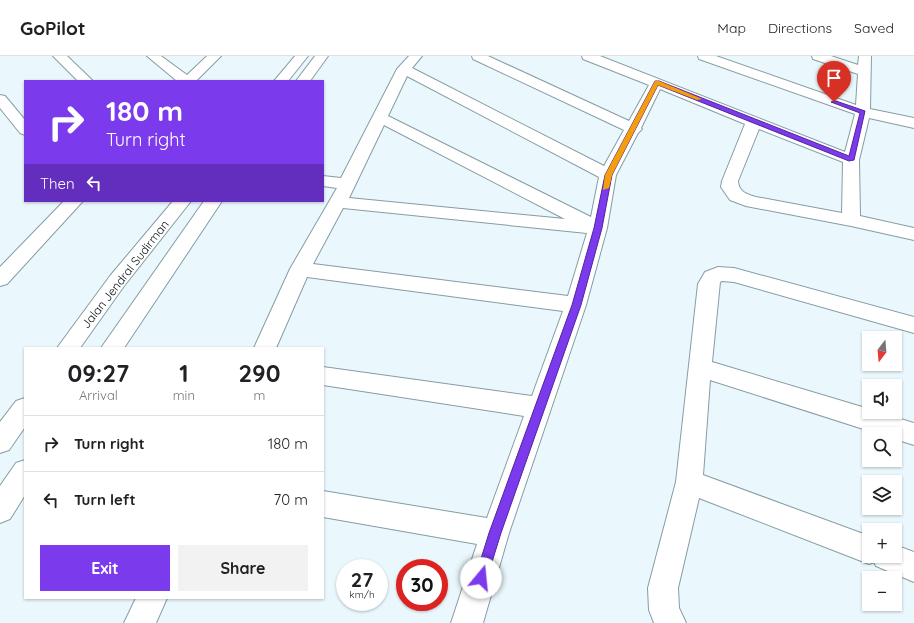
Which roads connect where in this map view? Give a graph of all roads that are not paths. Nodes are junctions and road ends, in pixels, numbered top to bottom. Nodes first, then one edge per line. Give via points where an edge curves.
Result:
1 (59, 56) edge
2 (153, 56) edge
3 (215, 56) edge
4 (302, 56) edge
5 (322, 56) edge
6 (478, 56) edge
7 (588, 56) edge
8 (704, 56) edge
9 (818, 56) edge
10 (410, 62) edge
11 (864, 63) edge
12 (85, 80) edge
13 (186, 80) edge
14 (188, 80) edge
15 (282, 80) edge
16 (304, 80) edge
17 (657, 82) junction
18 (0, 99) edge
19 (863, 112) junction
20 (381, 118) junction
21 (754, 121) junction
22 (914, 123) edge
23 (634, 128) junction
24 (24, 129) edge
25 (851, 160) junction
26 (608, 175) junction
27 (324, 181) edge
28 (348, 184) junction
29 (73, 202) edge
30 (181, 202) edge
31 (212, 202) edge
32 (338, 202) junction
33 (850, 220) junction
34 (598, 228) junction
35 (914, 234) edge
36 (300, 269) junction
37 (1, 276) edge
38 (117, 281) junction
39 (157, 284) junction
40 (576, 305) junction
41 (914, 325) edge
42 (69, 347) edge
43 (113, 347) edge
44 (265, 347) edge
45 (701, 368) junction
46 (324, 376) edge
47 (540, 408) junction
48 (24, 409) edge
49 (914, 434) edge
50 (0, 442) edge
51 (24, 474) edge
52 (689, 482) junction
53 (324, 504) edge
54 (0, 510) edge
55 (495, 533) junction
56 (862, 547) edge
57 (902, 562) edge
58 (914, 567) edge
59 (152, 599) edge
60 (140, 623) edge
61 (467, 623) edge
62 (670, 623) edge

1 - 12 street
2 - 13 street
3 - 14 street
4 - 15 street
5 - 16 street
6 - 23 street
7 - 17 street
8 - 19 street
9 - 11 street
10 - 20 street via 383,109
10 - 26 street
11 - 19 street
17 - 21 street
17 - 23 street
18 - 24 street
19 - 22 street
19 - 25 street
20 - 28 street
20 - 34 street
21 - 25 street
21 - 33 street via 732,174 732,192 752,202
23 - 26 street
25 - 33 street
26 - 34 street
27 - 28 street
28 - 32 street
29 - 37 street
30 - 38 street, Jalan Jendral Sudirman
31 - 39 street
32 - 34 street
32 - 36 street
33 - 35 street
34 - 40 street
36 - 40 street
36 - 44 street
38 - 39 street
38 - 42 street, Jalan Jendral Sudirman
39 - 43 street
40 - 47 street
41 - 45 street via 734,275 716,274 708,284
45 - 49 street
45 - 52 street
46 - 47 street
47 - 55 street
48 - 50 street
51 - 54 street
52 - 56 street
52 - 62 street via 663,588 664,610
53 - 55 street
55 - 61 street
57 - 58 street
59 - 60 street

